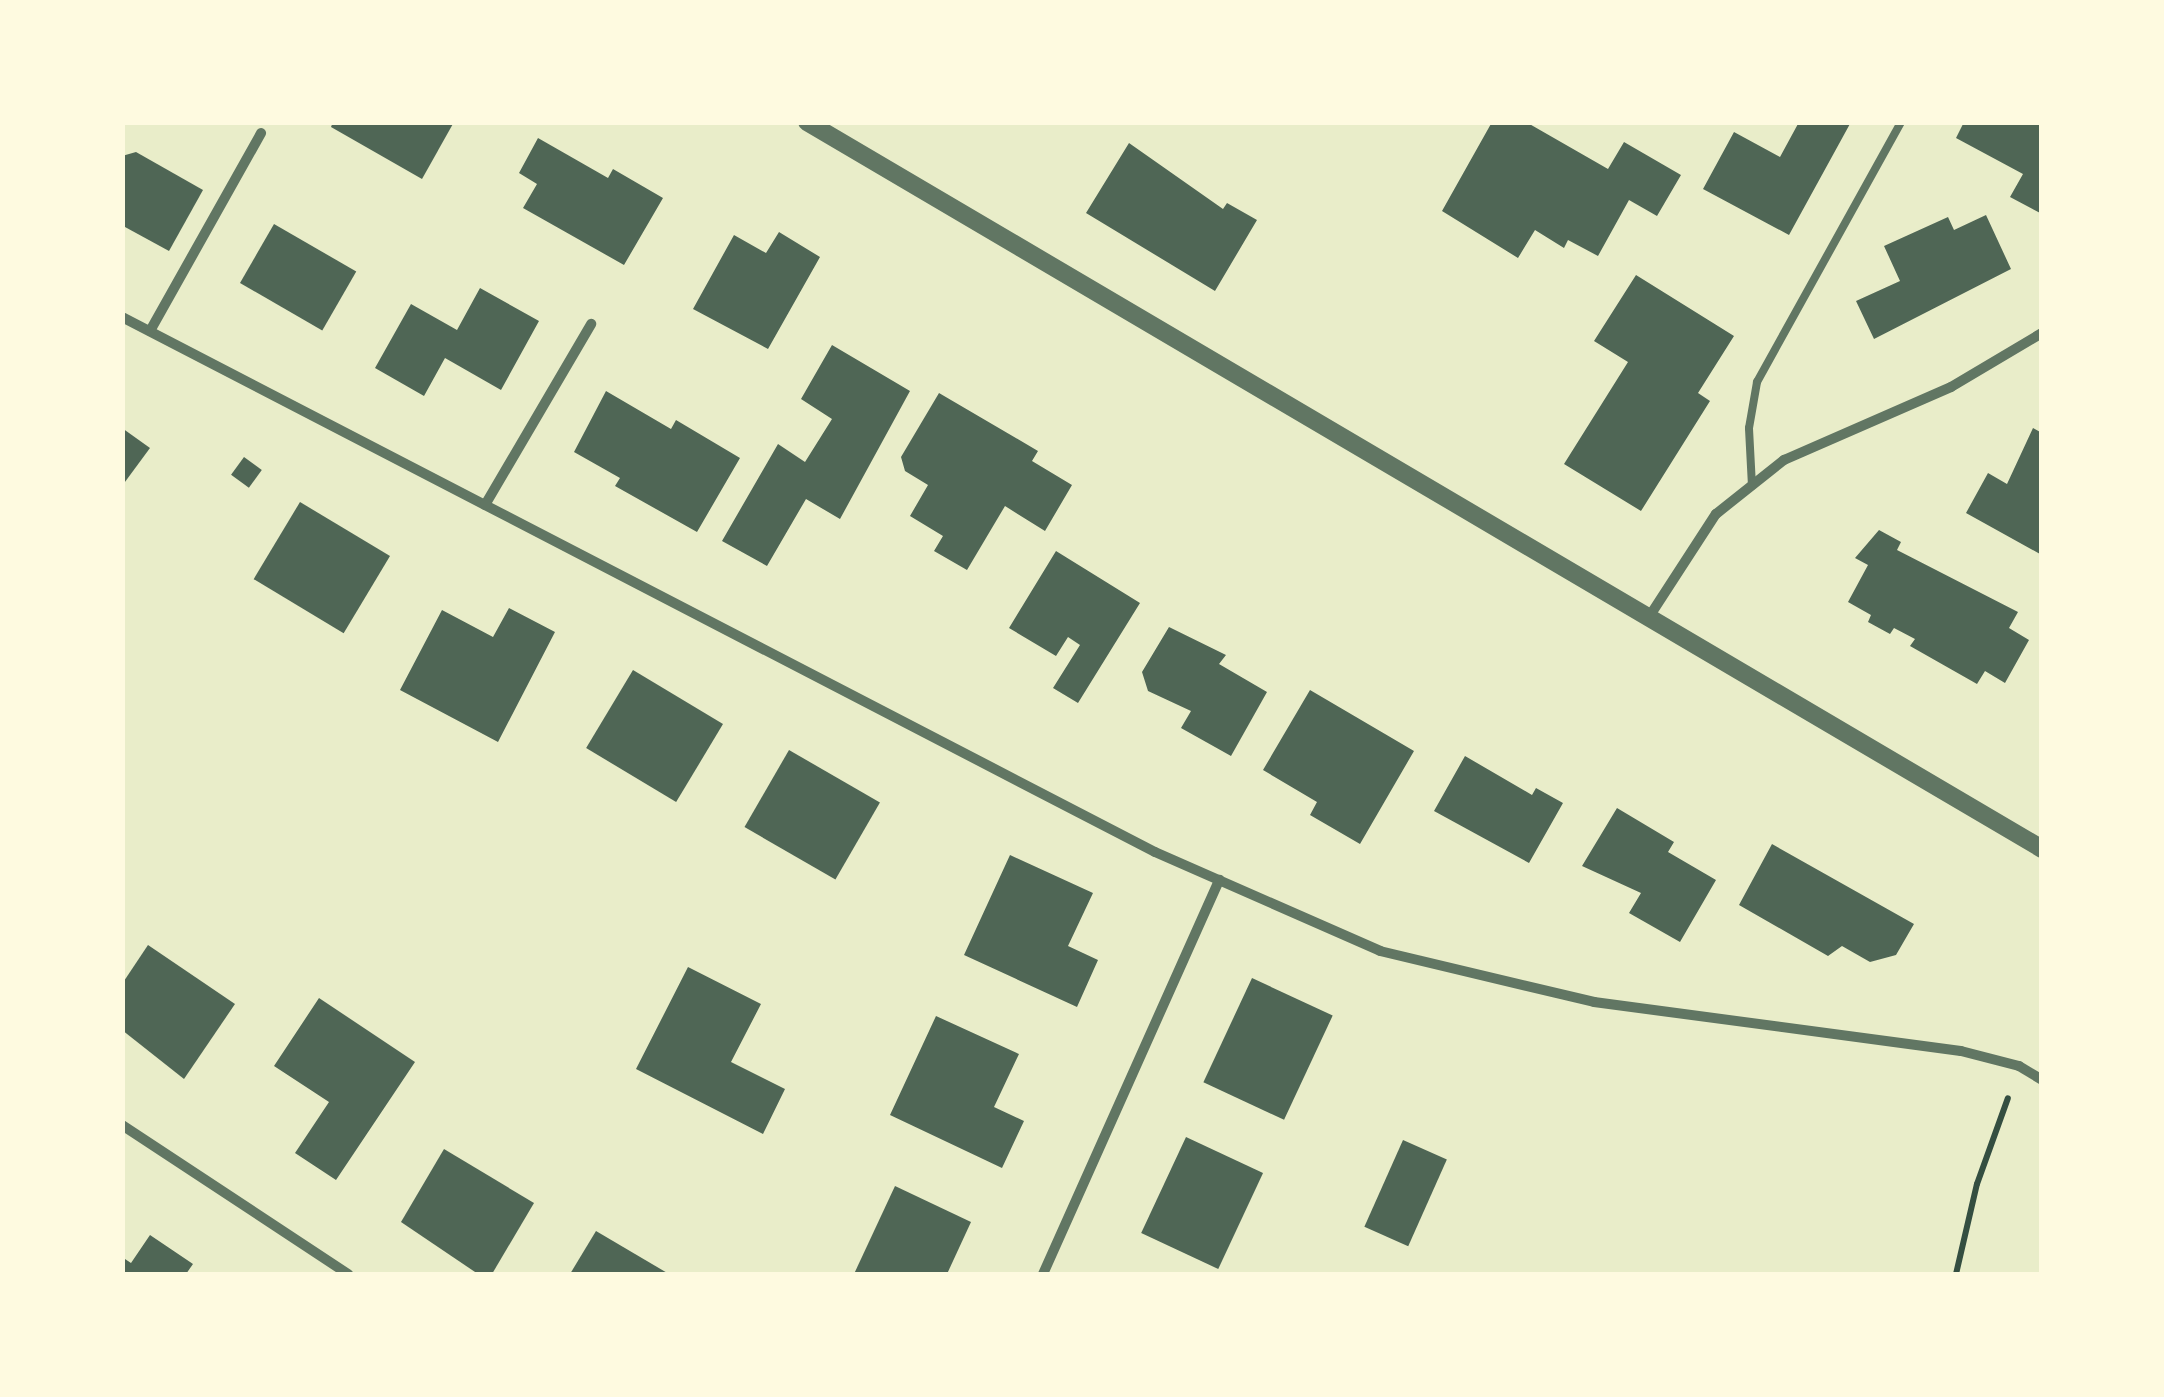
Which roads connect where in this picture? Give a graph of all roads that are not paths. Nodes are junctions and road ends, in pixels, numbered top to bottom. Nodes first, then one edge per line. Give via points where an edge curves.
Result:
1 (807, 122) edge
2 (1901, 122) edge
3 (260, 133) dead end
4 (122, 317) edge
5 (591, 324) dead end
6 (150, 331) junction
7 (2042, 333) edge
8 (1752, 486) junction
9 (485, 505) junction
10 (1649, 617) junction
11 (2042, 849) edge
12 (1219, 880) junction
13 (2042, 1080) edge
14 (122, 1126) edge
15 (348, 1274) edge
16 (1043, 1274) edge

1 - 10 street
2 - 8 lane via 1757,382 1749,428
3 - 6 street
4 - 6 street
5 - 9 street
6 - 9 street
7 - 8 street via 1950,388 1784,460
8 - 10 street via 1716,514
9 - 12 street
10 - 11 street
12 - 13 street via 1380,951 1594,1002 1721,1014 2019,1066
12 - 16 street
14 - 15 street

